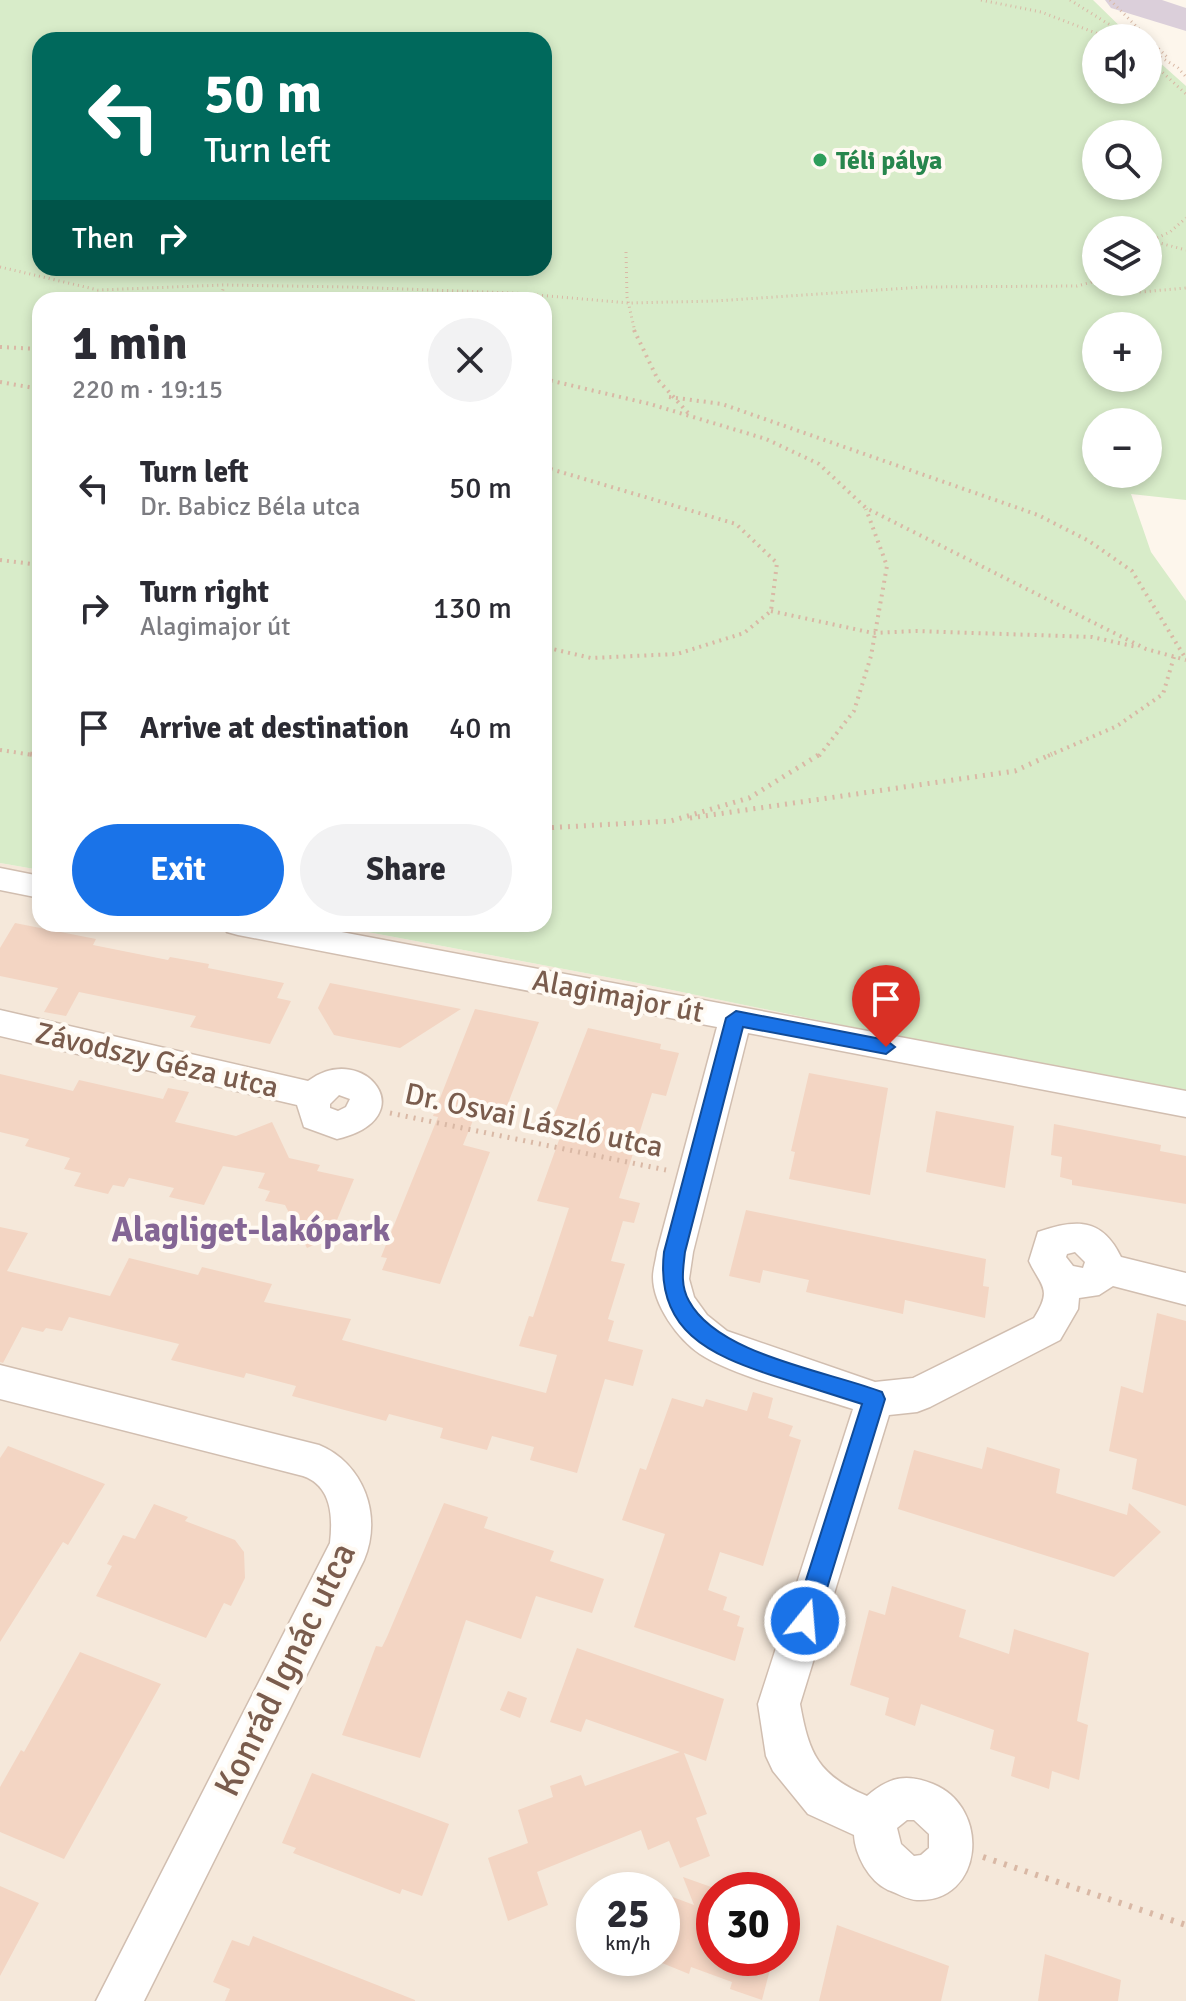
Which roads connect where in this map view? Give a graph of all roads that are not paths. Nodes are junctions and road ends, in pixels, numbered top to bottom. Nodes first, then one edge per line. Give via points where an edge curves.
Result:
1 (0, 879) edge
2 (32, 885) edge
3 (280, 932) edge
4 (736, 1018) junction
5 (0, 1023) edge
6 (1186, 1104) edge
7 (366, 1108) road end
8 (1186, 1289) edge
9 (0, 1382) edge
10 (875, 1399) junction
11 (952, 1847) road end
12 (119, 2001) edge

1 - 2 street
3 - 4 street, Alagimajor út
4 - 6 street, Alagimajor út
4 - 10 street via 675,1252 671,1279 678,1303 714,1343
5 - 7 street, Závodszy Géza utca via 315,1096 316,1117 328,1124 348,1123
8 - 10 street via 1101,1268 1104,1259 1088,1239 1075,1235 1051,1243 1047,1261 1063,1280 1060,1309 1047,1329 917,1395
9 - 12 street, Konrád Ignác utca via 303,1458 328,1468 343,1487 353,1517 350,1546
10 - 11 street via 779,1704 788,1756 823,1799 876,1822 884,1860 906,1876 930,1876 941,1869

